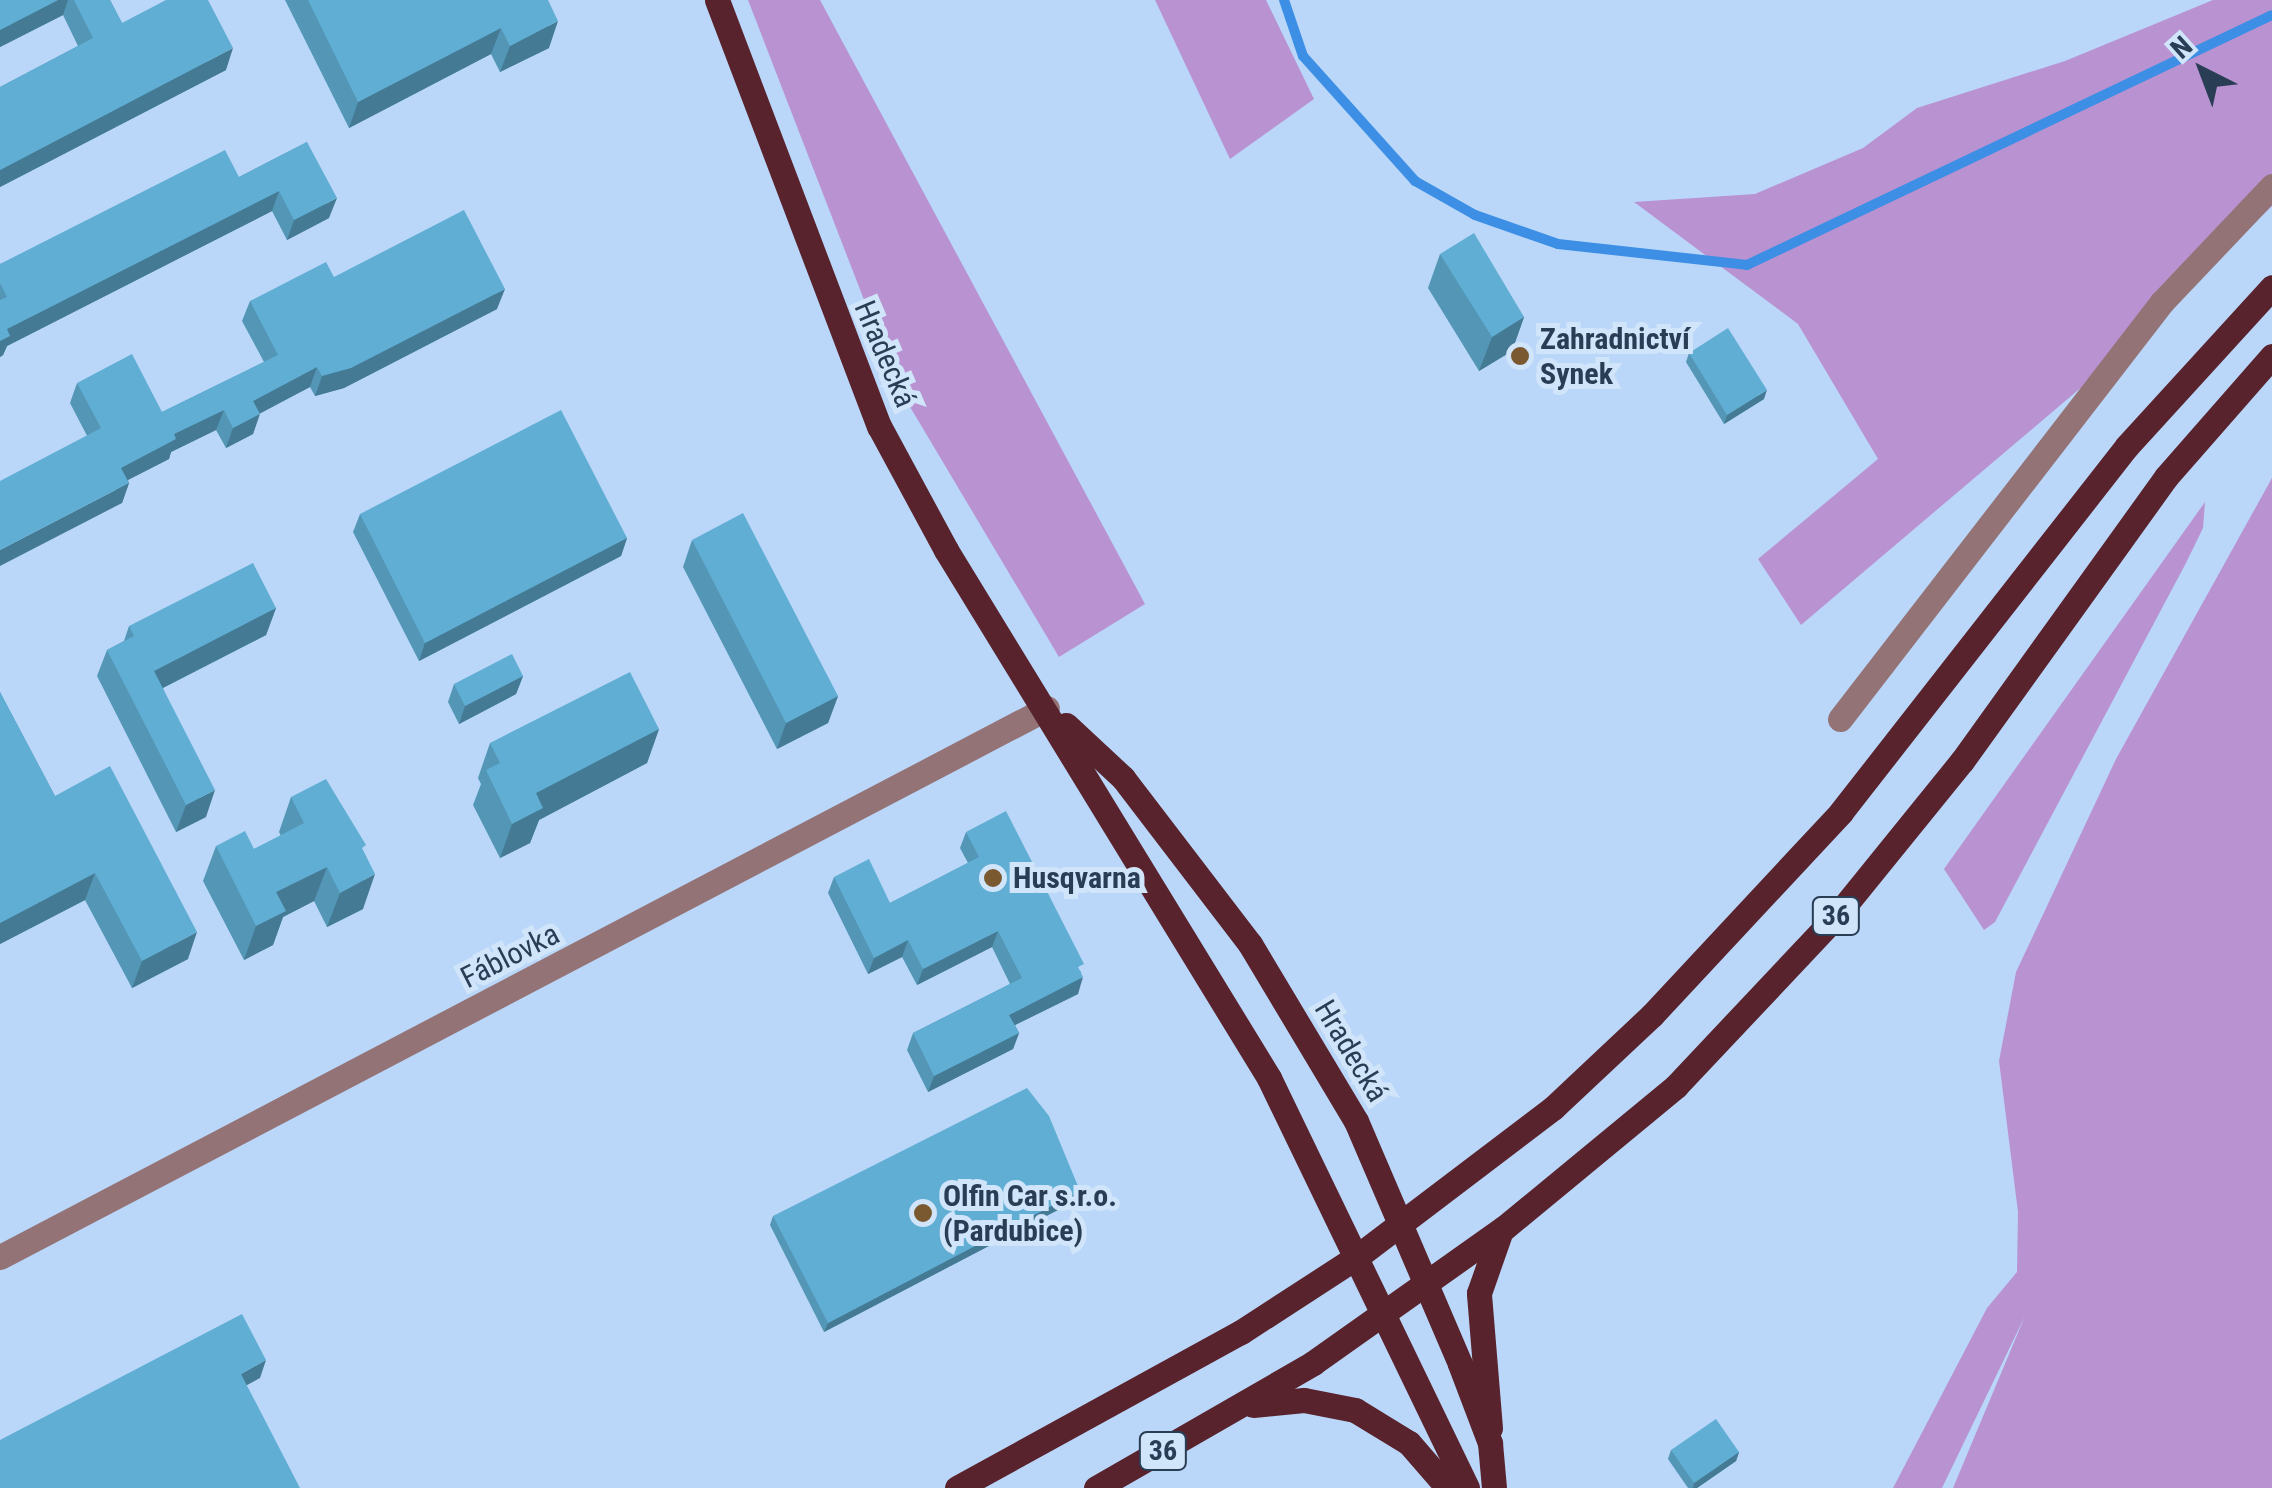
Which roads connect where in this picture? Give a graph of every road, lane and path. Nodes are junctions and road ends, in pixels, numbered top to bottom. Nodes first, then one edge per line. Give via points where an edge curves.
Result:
1 (716, 0) edge
2 (2272, 186) edge
3 (2272, 287) edge
4 (2272, 356) edge
5 (1047, 708) junction
6 (1840, 720) dead end
7 (1404, 1222) junction
8 (1504, 1228) junction
9 (0, 1256) edge
10 (1358, 1256) junction
11 (1427, 1282) junction
12 (1385, 1312) junction
13 (1230, 1414) junction
14 (1490, 1443) junction
15 (958, 1488) edge
16 (1096, 1488) edge
17 (1448, 1488) edge
18 (1467, 1488) edge
19 (1494, 1488) edge

1 - 5 main road, Hradecká via 879,426 946,550
2 - 6 street via 2162,302
3 - 7 main road, 36 via 2180,382 1901,740 1717,949 1553,1108
4 - 8 main road, 36 via 2166,476 1962,761 1838,914 1676,1086
5 - 7 main road, Hradecká via 1123,778 1250,944 1356,1121
5 - 9 street, Fáblovka
5 - 10 main road, Hradecká via 1269,1078
7 - 10 main road, 36
7 - 11 main road, Hradecká
8 - 11 main road, 36
8 - 14 main road via 1486,1259 1480,1293
10 - 12 main road, Hradecká
10 - 15 main road, 36 via 1226,1341
11 - 12 main road, 36
11 - 14 main road, Hradecká
12 - 13 main road, 36
12 - 18 main road, Hradecká
13 - 16 main road, 36
13 - 17 main road via 1304,1400 1356,1410 1409,1443
14 - 19 main road, Hradecká

